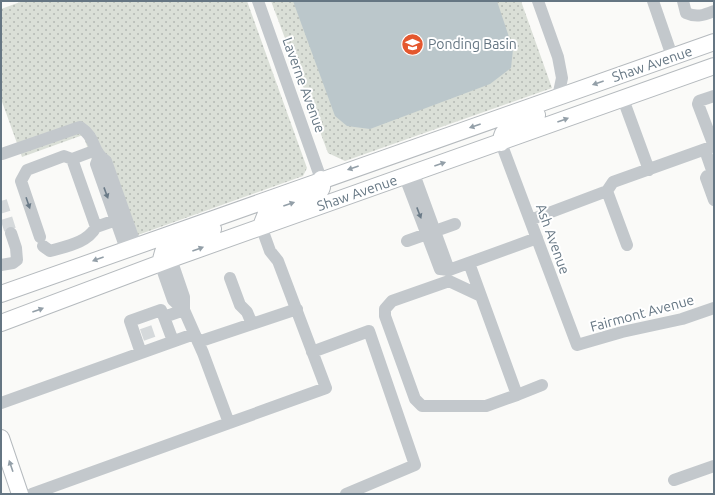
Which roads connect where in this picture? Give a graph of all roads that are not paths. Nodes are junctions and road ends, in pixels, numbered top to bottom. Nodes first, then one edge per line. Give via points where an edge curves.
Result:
1 (258, 1) edge
2 (540, 1) edge
3 (653, 1) edge
4 (683, 1) edge
5 (714, 11) edge
6 (714, 42) edge
7 (672, 56) junction
8 (714, 66) edge
9 (714, 96) edge
10 (558, 97) junction
11 (623, 98) junction
12 (501, 143) junction
13 (711, 147) edge
14 (98, 153) junction
15 (2, 154) dead end
16 (72, 159) junction
17 (649, 170) junction
18 (714, 173) edge
19 (410, 175) junction
20 (321, 179) junction
21 (608, 191) junction
22 (269, 198) junction
23 (714, 200) edge
24 (116, 220) junction
25 (530, 220) junction
26 (455, 224) dead end
27 (261, 226) junction
28 (96, 227) junction
29 (11, 233) tunnel mouth
30 (431, 233) junction
31 (536, 238) junction
32 (407, 241) dead end
33 (627, 246) dead end
34 (131, 247) junction
35 (166, 261) junction
36 (469, 263) junction
37 (1, 265) edge
38 (230, 278) dead end
39 (1, 294) edge
40 (481, 296) junction
41 (297, 308) junction
42 (714, 308) edge
43 (184, 310) junction
44 (1, 323) edge
45 (163, 324) junction
46 (252, 324) junction
47 (196, 338) junction
48 (173, 341) junction
49 (577, 345) joint
50 (312, 352) junction
51 (141, 353) junction
52 (542, 385) dead end
53 (517, 395) junction
54 (1, 403) edge
55 (229, 423) junction
56 (1, 438) edge
57 (714, 466) edge
58 (674, 480) dead end
59 (20, 494) edge
60 (32, 494) edge
61 (346, 494) edge

1 - 20 street, Laverne Avenue
2 - 10 street via 562,78
3 - 7 street
4 - 5 street via 686,13 692,15 701,16
6 - 7 main road, Shaw Avenue
7 -> 10 main road, Shaw Avenue
7 - 11 main road via 669,68 631,82
8 - 11 main road, Shaw Avenue
9 - 13 street via 699,101 698,104
10 - 12 main road via 551,110 505,129
10 -> 20 main road, Shaw Avenue
12 -> 11 main road, Shaw Avenue
11 - 17 street
19 -> 12 main road, Shaw Avenue
12 - 25 street, Ash Avenue
13 - 17 street
13 - 18 street
14 - 15 street via 89,133 80,127
14 - 16 street
14 -> 24 street via 96,164
14 - 34 street via 106,161
16 - 28 street
16 -> 28 street via 64,156 26,170 21,180 41,241 50,251 84,240
17 - 21 street via 613,182
18 - 23 street via 706,178
19 - 27 main road, Shaw Avenue
19 - 30 street
20 - 22 main road, Shaw Avenue
27 -> 20 main road via 267,211 317,194 322,190
21 - 25 street
21 - 33 street
22 - 34 main road, Shaw Avenue
22 - 35 main road via 222,226 168,247 163,252
24 - 28 street
24 - 34 street
25 - 31 street, Ash Avenue
26 - 30 street
35 -> 27 main road, Shaw Avenue
27 - 41 street
29 - 37 street via 17,260
30 - 32 street
30 - 36 street via 440,269 449,270
31 - 36 street
31 - 49 street, Ash Avenue
34 -> 39 main road, Shaw Avenue
35 - 43 street via 173,300
44 -> 35 main road, Shaw Avenue
36 - 40 street
38 - 46 street via 240,305 247,312
40 - 53 street
40 - 53 street via 449,281 392,301 385,309 385,316 415,399 422,406 486,406
41 - 46 street
41 - 50 street
42 - 49 street, Fairmont Avenue via 682,319
43 - 45 street
43 - 47 street
45 - 48 street
45 - 51 street via 161,310 130,321 139,336
46 - 47 street
47 - 48 street
47 - 55 street
48 - 51 street
50 - 55 street via 326,388
50 - 61 street via 369,330 415,465
51 - 54 street
52 - 53 street
55 - 60 street
59 -> 56 main road
57 - 58 street

